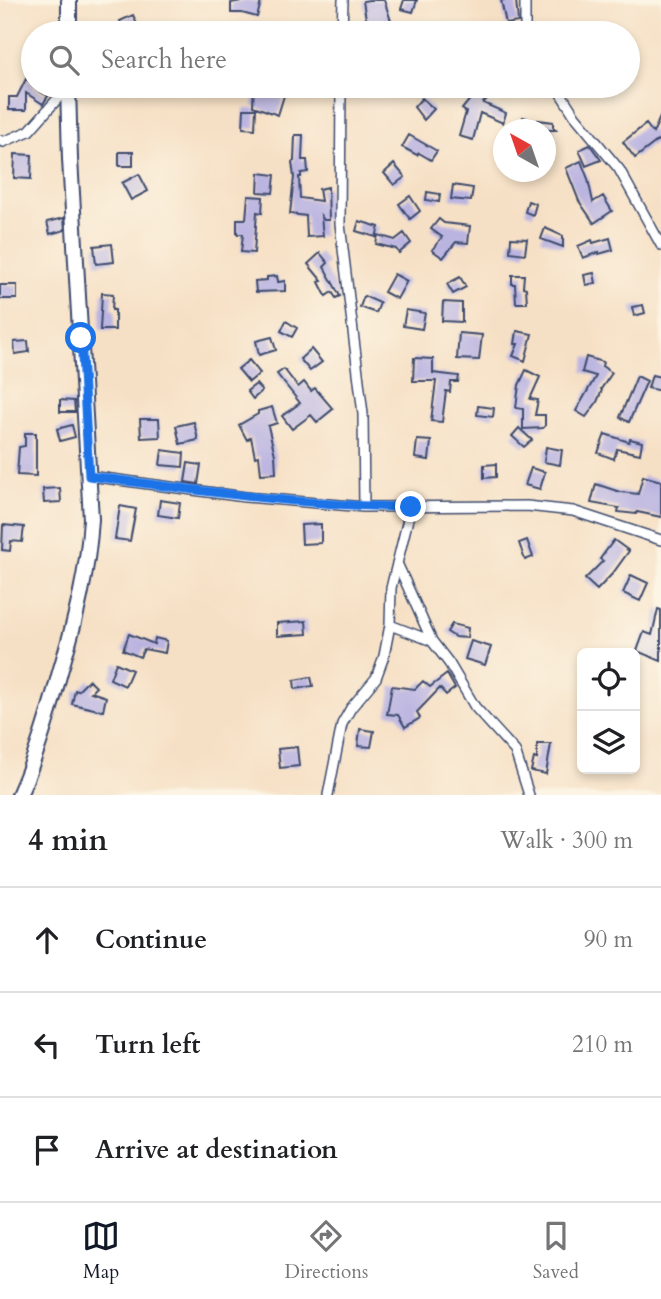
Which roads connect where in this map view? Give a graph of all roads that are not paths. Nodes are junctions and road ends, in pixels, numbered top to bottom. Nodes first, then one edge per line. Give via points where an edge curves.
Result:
1 (69, 0) edge
2 (343, 0) edge
3 (525, 0) edge
4 (69, 21) edge
5 (342, 21) edge
6 (524, 21) edge
7 (58, 98) edge
8 (68, 98) edge
9 (341, 98) edge
10 (564, 98) edge
11 (1, 143) edge
12 (661, 245) edge
13 (89, 476) junction
14 (364, 507) junction
15 (411, 507) junction
16 (661, 540) edge
17 (397, 563) junction
18 (390, 625) junction
19 (432, 641) junction
20 (19, 795) edge
21 (328, 795) edge
22 (529, 795) edge

1 - 4 main road
2 - 5 street
3 - 6 street
7 - 11 street via 29,131
8 - 13 main road
9 - 14 street via 340,224 363,414
10 - 12 street via 619,169
13 - 14 street via 244,497
13 - 20 main road via 89,558 37,755
14 - 15 street
15 - 16 street via 527,506 573,511
15 - 17 street
17 - 18 street
17 - 19 street
18 - 19 street
18 - 21 street via 376,678 342,724
19 - 22 street via 475,707 515,751

